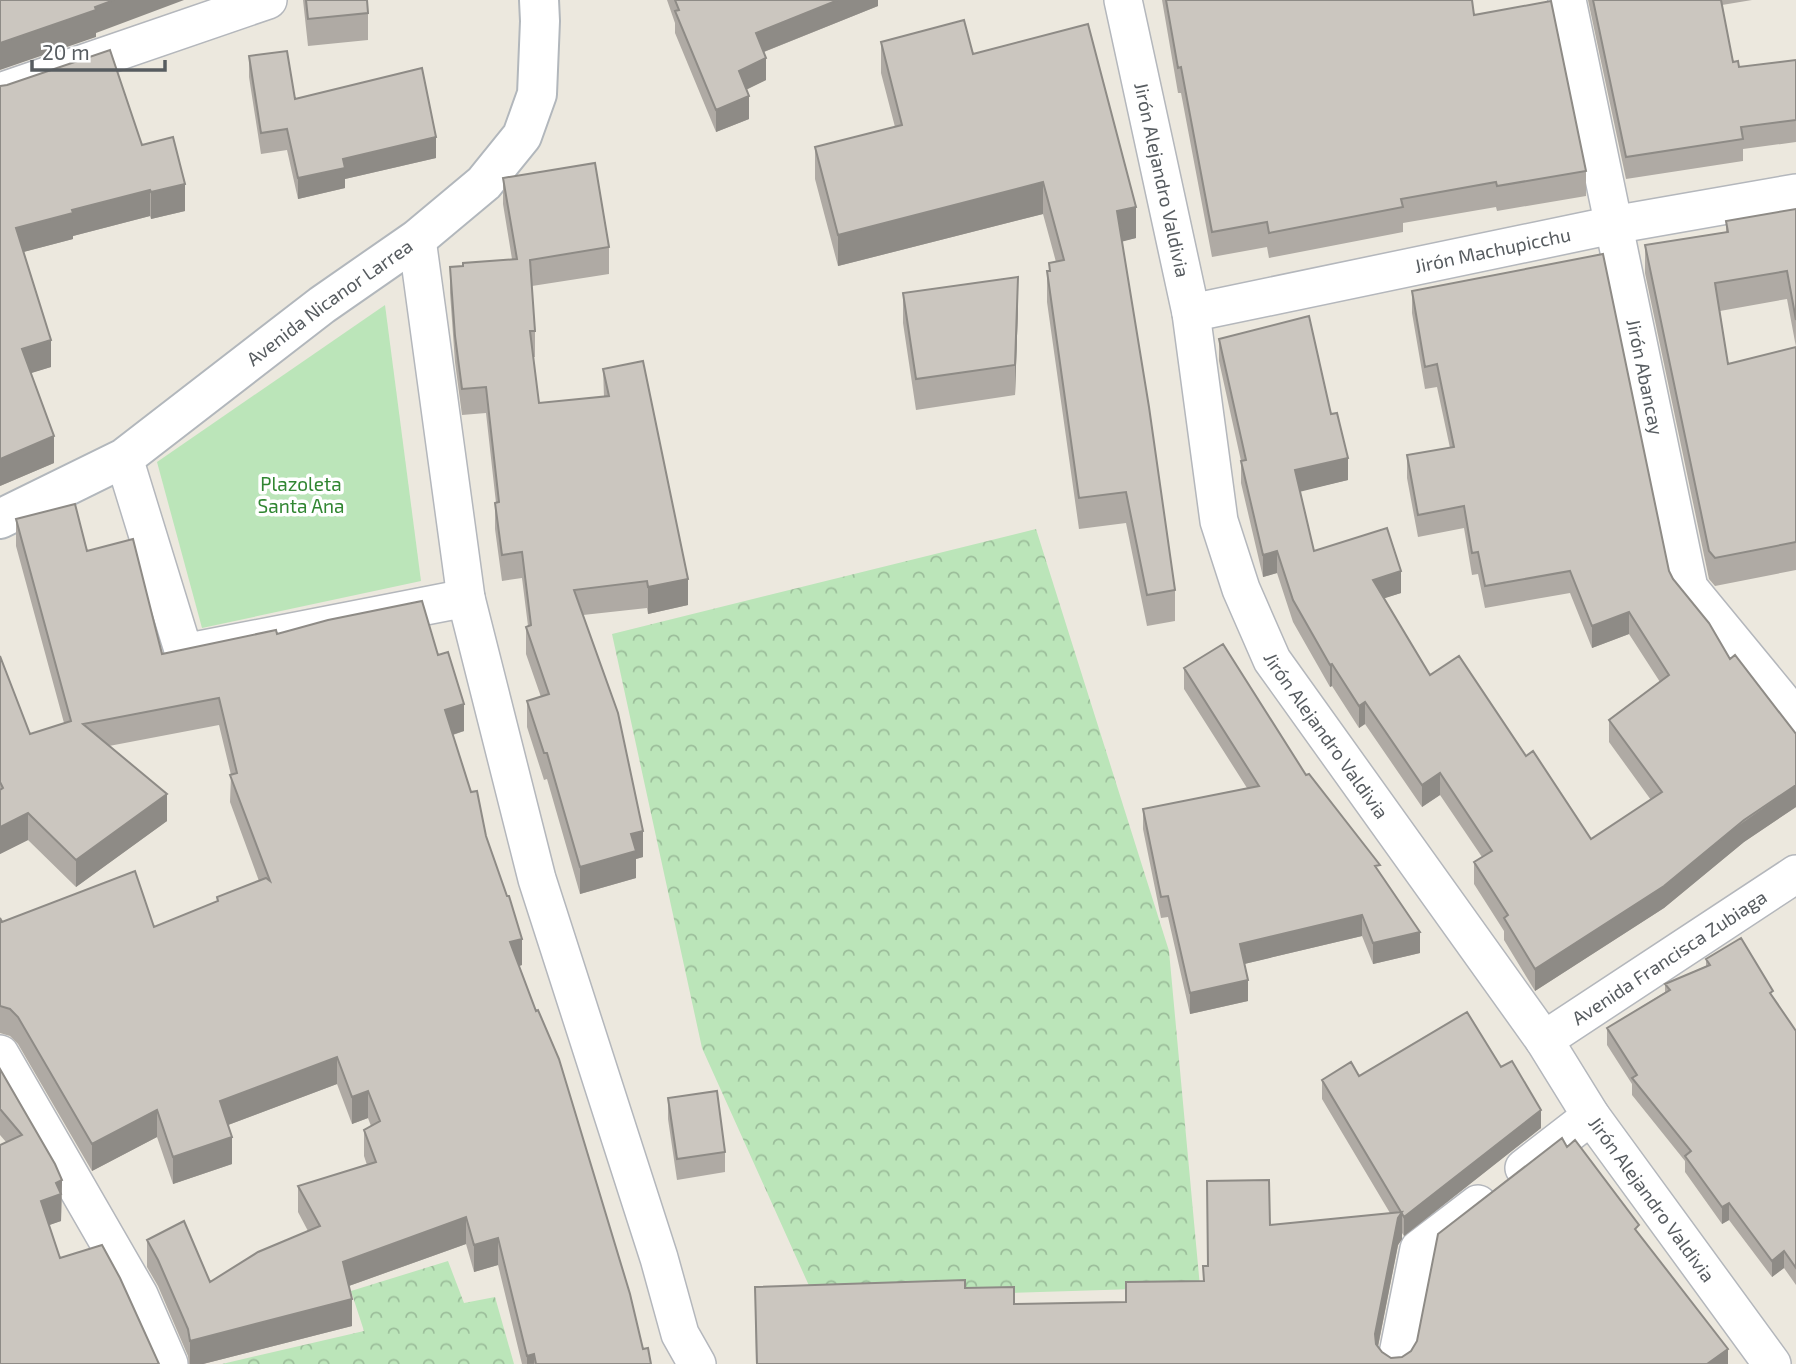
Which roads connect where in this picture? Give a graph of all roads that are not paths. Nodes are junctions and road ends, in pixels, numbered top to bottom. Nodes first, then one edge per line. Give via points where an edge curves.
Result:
1 (268, 0) edge
2 (539, 0) edge
3 (1123, 0) edge
4 (1567, 0) edge
5 (0, 92) edge
6 (1796, 193) edge
7 (1613, 225) junction
8 (417, 240) junction
9 (1191, 313) junction
10 (124, 458) junction
11 (0, 519) edge
12 (466, 598) junction
13 (1796, 718) edge
14 (1796, 874) edge
15 (1544, 1040) junction
16 (0, 1054) edge
17 (1591, 1116) junction
18 (169, 1364) edge
19 (697, 1364) edge
20 (1396, 1364) edge
21 (1772, 1364) edge

1 - 5 street
2 - 8 main road, Avenida Nicanor Larrea via 537,94 522,136 484,183
3 - 9 street, Jirón Alejandro Valdivia
4 - 7 street, Jirón Abancay
6 - 7 street, Jirón Machupicchu
7 - 9 street, Jirón Machupicchu
7 - 13 street, Jirón Abancay via 1689,588
8 - 10 main road, Avenida Nicanor Larrea via 312,313
8 - 12 street
9 - 15 street, Jirón Alejandro Valdivia via 1219,521 1241,589 1272,660
10 - 11 main road, Avenida Nicanor Larrea
10 - 12 street via 184,653
12 - 19 street via 537,879 680,1334
14 - 15 street, Avenida Francisca Zubiaga
15 - 17 street, Jirón Alejandro Valdivia
16 - 18 street via 139,1295
17 - 20 street via 1419,1249
17 - 21 street, Jirón Alejandro Valdivia

